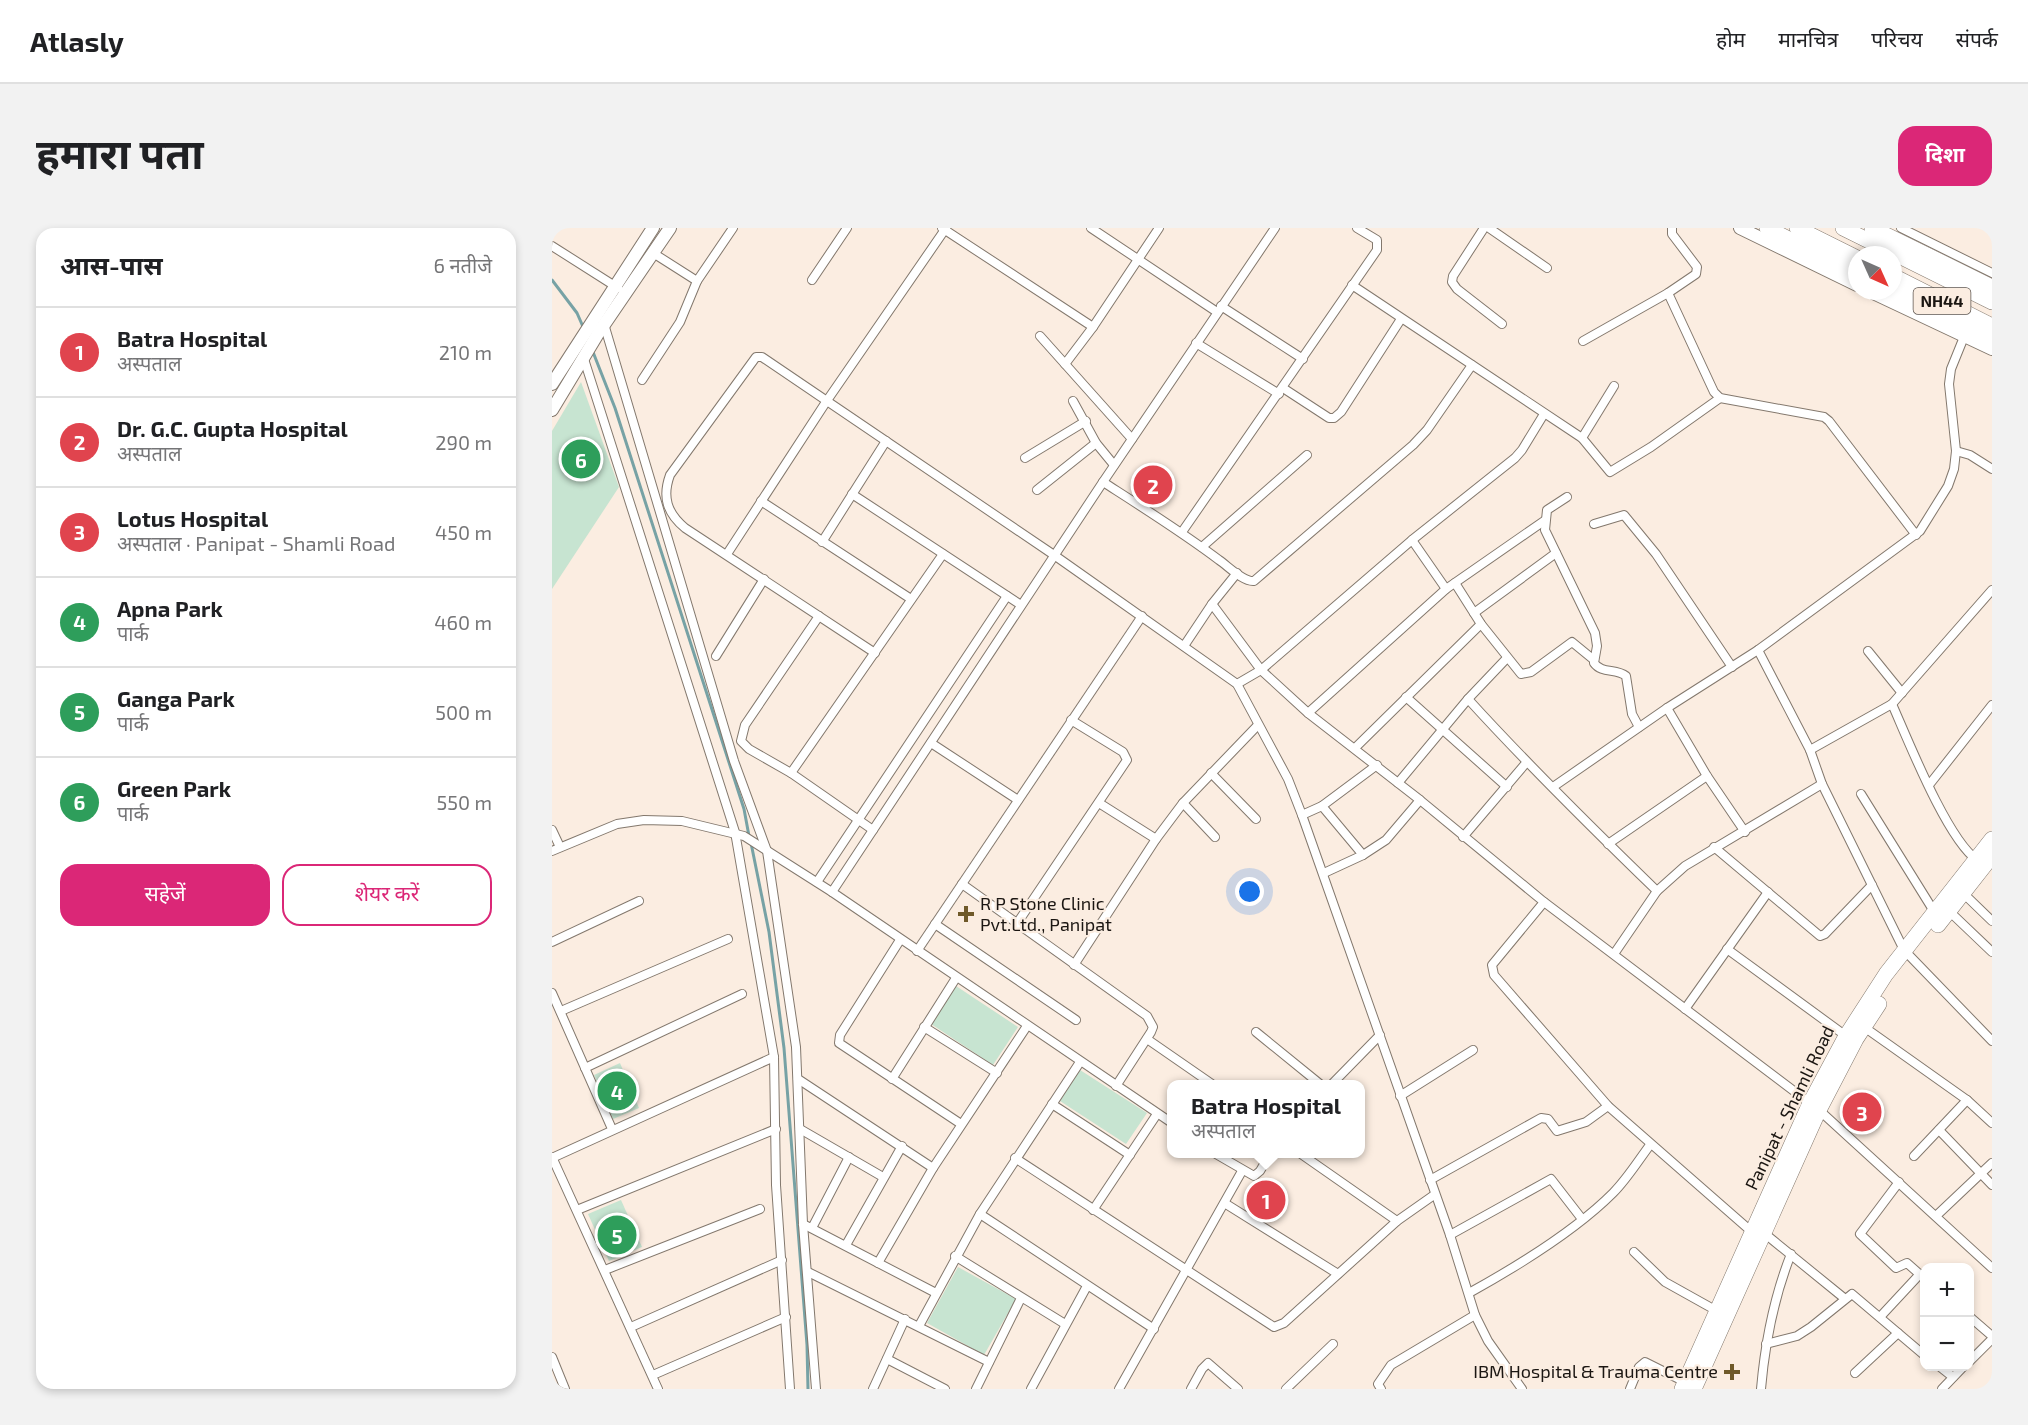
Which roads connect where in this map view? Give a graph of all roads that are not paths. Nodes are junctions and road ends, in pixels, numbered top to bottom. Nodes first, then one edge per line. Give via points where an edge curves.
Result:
1 (653, 228) edge
2 (670, 228) edge
3 (733, 228) edge
4 (847, 228) edge
5 (1091, 228) edge
6 (1159, 228) edge
7 (1275, 228) edge
8 (1357, 228) edge
9 (1484, 228) edge
10 (1489, 228) edge
11 (1672, 228) edge
12 (1740, 228) edge
13 (1767, 228) edge
14 (1797, 228) edge
15 (1843, 228) edge
16 (1872, 228) edge
17 (1900, 228) edge
18 (944, 229) edge
19 (552, 246) edge
20 (653, 253) junction
21 (1848, 254) edge
22 (1137, 259) junction
23 (1547, 268) dead end
24 (1848, 269) edge
25 (1992, 273) edge
26 (812, 280) dead end
27 (697, 281) junction
28 (1848, 281) edge
29 (1902, 281) edge
30 (1352, 285) junction
31 (615, 286) junction
32 (1992, 287) edge
33 (626, 293) junction
34 (1668, 293) junction
35 (1902, 297) edge
36 (1890, 300) edge
37 (1992, 302) edge
38 (1219, 309) junction
39 (1401, 319) junction
40 (599, 324) junction
41 (1502, 324) dead end
42 (1992, 326) edge
43 (1093, 327) junction
44 (1966, 333) junction
45 (1040, 336) dead end
46 (1992, 340) edge
47 (1583, 341) dead end
48 (1196, 343) junction
49 (1992, 350) edge
50 (583, 356) junction
51 (1303, 359) junction
52 (1065, 364) junction
53 (1472, 365) junction
54 (642, 380) dead end
55 (552, 384) edge
56 (1614, 386) dead end
57 (1281, 391) junction
58 (1720, 398) junction
59 (1072, 401) dead end
60 (826, 402) junction
61 (552, 410) edge
62 (1544, 414) junction
63 (1086, 421) junction
64 (1582, 438) junction
65 (1132, 439) junction
66 (885, 441) junction
67 (1096, 443) junction
68 (1956, 451) junction
69 (1307, 455) dead end
70 (1025, 458) dead end
71 (1114, 465) junction
72 (1992, 469) edge
73 (1103, 482) junction
74 (1036, 490) dead end
75 (852, 494) junction
76 (1567, 497) dead end
77 (761, 501) junction
78 (1544, 521) junction
79 (1594, 524) dead end
80 (1182, 532) junction
81 (1916, 535) junction
82 (1412, 540) junction
83 (822, 542) junction
84 (1202, 547) junction
85 (1556, 553) junction
86 (727, 554) junction
87 (943, 554) junction
88 (1054, 555) junction
89 (1237, 573) junction
90 (764, 579) junction
91 (1455, 583) junction
92 (1446, 589) junction
93 (1992, 590) edge
94 (1007, 596) junction
95 (911, 598) junction
96 (1212, 604) junction
97 (1021, 605) junction
98 (1474, 613) junction
99 (819, 616) junction
100 (1142, 616) junction
101 (1481, 624) junction
102 (1184, 646) junction
103 (1758, 650) junction
104 (1868, 651) dead end
105 (875, 653) junction
106 (716, 656) dead end
107 (1507, 658) junction
108 (1594, 660) junction
109 (1732, 667) junction
110 (1261, 670) junction
111 (1236, 684) junction
112 (1902, 693) junction
113 (1406, 697) junction
114 (1467, 699) junction
115 (1892, 704) junction
116 (1992, 705) edge
117 (1667, 708) junction
118 (1308, 712) junction
119 (1071, 720) junction
120 (1258, 725) junction
121 (1639, 727) junction
122 (1444, 728) junction
123 (931, 743) junction
124 (1355, 748) junction
125 (1810, 750) junction
126 (1526, 763) junction
127 (1377, 765) junction
128 (791, 773) junction
129 (1211, 773) junction
130 (1707, 776) junction
131 (1398, 783) junction
132 (1822, 784) junction
133 (1929, 785) junction
134 (1507, 787) junction
135 (1553, 787) junction
136 (1861, 794) dead end
137 (1018, 800) junction
138 (1420, 800) junction
139 (1099, 803) junction
140 (1183, 803) junction
141 (1322, 806) junction
142 (1302, 815) junction
143 (1256, 819) dead end
144 (859, 820) junction
145 (552, 830) edge
146 (873, 830) junction
147 (735, 832) junction
148 (1745, 832) junction
149 (1215, 837) dead end
150 (1463, 837) junction
151 (1156, 839) junction
152 (1992, 839) edge
153 (1608, 844) junction
154 (1714, 847) junction
155 (556, 849) edge
156 (765, 849) junction
157 (1362, 855) junction
158 (1984, 860) edge
159 (1324, 873) junction
160 (817, 882) junction
161 (962, 884) junction
162 (1872, 885) junction
163 (1657, 891) junction
164 (832, 892) junction
165 (1768, 892) junction
166 (1963, 893) junction
167 (639, 901) dead end
168 (1544, 902) junction
169 (1942, 914) junction
170 (1992, 921) edge
171 (935, 924) junction
172 (1016, 925) junction
173 (728, 939) dead end
174 (900, 940) junction
175 (552, 942) edge
176 (1727, 949) junction
177 (917, 951) junction
178 (1992, 952) edge
179 (1614, 954) junction
180 (1908, 954) junction
181 (1074, 965) junction
182 (956, 978) junction
183 (552, 993) edge
184 (742, 993) dead end
185 (1685, 1009) junction
186 (561, 1011) junction
187 (1076, 1020) dead end
188 (1027, 1026) junction
189 (924, 1027) junction
190 (1864, 1027) junction
191 (1256, 1032) dead end
192 (1380, 1035) junction
193 (1846, 1036) junction
194 (1147, 1039) junction
195 (1992, 1041) edge
196 (1473, 1050) dead end
197 (774, 1057) junction
198 (1080, 1062) junction
199 (585, 1068) junction
200 (997, 1073) junction
201 (798, 1078) junction
202 (892, 1079) junction
203 (1206, 1080) edge
204 (1315, 1080) edge
205 (1336, 1080) edge
206 (1116, 1086) junction
207 (1400, 1096) junction
208 (1967, 1100) junction
209 (1052, 1104) junction
210 (1608, 1106) junction
211 (1814, 1106) junction
212 (1157, 1114) junction
213 (1167, 1120) edge
214 (961, 1124) junction
215 (1992, 1124) edge
216 (612, 1129) junction
217 (777, 1129) junction
218 (800, 1129) junction
219 (1939, 1130) junction
220 (1650, 1145) junction
221 (902, 1146) junction
222 (1130, 1155) junction
223 (1914, 1156) dead end
224 (552, 1157) edge
225 (849, 1157) junction
226 (1015, 1158) junction
227 (1222, 1158) edge
228 (1267, 1158) edge
229 (1307, 1158) edge
230 (1992, 1163) edge
231 (933, 1168) junction
232 (1242, 1171) junction
233 (1980, 1174) junction
234 (883, 1178) junction
235 (1430, 1180) junction
236 (1899, 1182) junction
237 (1992, 1185) edge
238 (1434, 1195) junction
239 (1226, 1204) junction
240 (760, 1209) dead end
241 (577, 1210) junction
242 (1093, 1210) junction
243 (980, 1215) junction
244 (1936, 1216) junction
245 (1582, 1219) junction
246 (1397, 1221) junction
247 (803, 1224) junction
248 (812, 1228) junction
249 (1758, 1233) junction
250 (1450, 1235) junction
251 (846, 1245) junction
252 (1634, 1252) dead end
253 (1791, 1254) junction
254 (955, 1256) junction
255 (783, 1260) junction
256 (878, 1263) junction
257 (1992, 1268) edge
258 (605, 1270) junction
259 (808, 1272) junction
260 (1187, 1272) junction
261 (1338, 1274) junction
262 (1920, 1274) edge
263 (1920, 1278) edge
264 (1087, 1286) junction
265 (936, 1293) junction
266 (1469, 1293) junction
267 (1021, 1298) junction
268 (1845, 1298) junction
269 (1717, 1311) junction
270 (1475, 1315) junction
271 (786, 1317) junction
272 (1880, 1317) junction
273 (905, 1319) junction
274 (1974, 1321) edge
275 (1065, 1324) junction
276 (919, 1326) junction
277 (631, 1327) junction
278 (1154, 1329) junction
279 (1898, 1333) junction
280 (1992, 1337) edge
281 (1333, 1344) dead end
282 (1766, 1344) junction
283 (1920, 1351) edge
284 (1974, 1357) edge
285 (887, 1359) junction
286 (553, 1362) edge
287 (989, 1362) junction
288 (1946, 1371) edge
289 (1959, 1371) edge
290 (1855, 1373) dead end
291 (653, 1375) junction
292 (1953, 1377) junction
293 (1687, 1387) edge
294 (565, 1389) edge
295 (658, 1389) edge
296 (790, 1389) edge
297 (816, 1389) edge
298 (873, 1389) edge
299 (945, 1389) edge
300 (976, 1389) edge
301 (1030, 1389) edge
302 (1119, 1389) edge
303 (1191, 1389) edge
304 (1238, 1389) edge
305 (1287, 1389) edge
306 (1381, 1389) edge
307 (1522, 1389) edge
308 (1630, 1389) edge
309 (1761, 1389) edge
310 (1942, 1389) edge

1 - 31 street
2 - 20 street
3 - 27 street
4 - 26 street
5 - 22 street
6 - 22 street
7 - 38 street
8 - 30 street via 1378,243
9 - 41 street via 1452,282
10 - 23 street
11 - 34 street via 1672,234 1698,270
12 - 28 street
13 - 24 highway
14 - 21 highway
15 - 37 highway, NH44
16 - 32 highway
17 - 25 street
18 - 43 street
18 - 60 street
19 - 31 street
20 - 27 street
20 - 33 street
22 - 38 street
22 - 43 street
27 - 54 street via 680,322
29 - 42 highway, NH44
30 - 39 street
30 - 51 street
31 - 33 street
31 - 40 street
33 - 40 street
34 - 47 street
34 - 58 street
35 - 44 highway
36 - 44 street
38 - 48 street
38 - 51 street
39 - 53 street
39 - 57 street via 1334,418
40 - 50 street
40 - 55 street via 577,343
40 - 156 street via 734,761
43 - 52 street
44 - 46 highway
44 - 49 street
44 - 68 street via 1949,384
45 - 52 street
48 - 57 street
48 - 65 street
50 - 61 street
50 - 147 street
51 - 57 street
52 - 65 street
53 - 62 street
53 - 89 street via 1413,445 1259,579 1250,581
56 - 64 street
57 - 80 street
58 - 64 street via 1610,472
58 - 81 street via 1824,417
59 - 63 street
60 - 66 street
60 - 77 street
60 - 86 street via 762,357 756,357 670,475 666,486 669,510 685,528
62 - 64 street
62 - 82 street via 1515,458
63 - 67 street
63 - 70 street
65 - 71 street
66 - 75 street
66 - 88 street
67 - 71 street
67 - 74 street
68 - 72 street
68 - 81 street via 1948,486
69 - 84 street
71 - 73 street
73 - 80 street
73 - 88 street
75 - 83 street
75 - 87 street
76 - 78 street via 1547,510
77 - 83 street
77 - 86 street
78 - 85 street
78 - 91 street
79 - 109 street via 1624,514 1656,554
80 - 84 street
81 - 103 street
82 - 92 street
82 - 110 street
83 - 95 street
84 - 89 street
85 - 98 street
85 - 108 street via 1595,633
86 - 90 street
87 - 94 street
87 - 95 street
88 - 97 street
88 - 100 street
89 - 96 street
90 - 99 street
90 - 106 street
91 - 92 street
91 - 98 street
92 - 118 street
93 - 112 street
94 - 97 street
94 - 144 street
95 - 105 street
96 - 102 street
96 - 110 street
97 - 123 street
98 - 101 street
99 - 105 street
99 - 128 street via 742,734 742,742 749,749
100 - 102 street
100 - 119 street
101 - 107 street
101 - 113 street
102 - 111 street
103 - 109 street
103 - 125 street
104 - 112 street
105 - 128 street
107 - 108 street via 1521,674 1527,674 1572,642
107 - 114 street
108 - 121 street via 1599,669 1626,676 1632,714
109 - 117 street
110 - 111 street
110 - 118 street
111 - 120 street
112 - 115 street
113 - 122 street
113 - 124 street
114 - 122 street
114 - 126 street
115 - 125 street
115 - 133 street
116 - 133 street
117 - 121 street
117 - 130 street
118 - 124 street
119 - 137 street
119 - 139 street via 1127,756
120 - 129 street
120 - 142 street via 1288,779
121 - 135 street
122 - 131 street
122 - 134 street
123 - 137 street
123 - 146 street
124 - 127 street
125 - 132 street
126 - 134 street
126 - 135 street
127 - 131 street
127 - 141 street
128 - 144 street
129 - 140 street
129 - 143 street
130 - 148 street
130 - 153 street
131 - 138 street
132 - 148 street
132 - 162 street
133 - 158 street via 1965,851
134 - 150 street
135 - 153 street
136 - 169 street
137 - 161 street
138 - 150 street
138 - 157 street via 1386,840
139 - 151 street
139 - 172 street
140 - 149 street
140 - 151 street
141 - 142 street
141 - 157 street
142 - 159 street
144 - 146 street
144 - 160 street
145 - 155 street
146 - 164 street
147 - 155 street via 682,821 638,820 617,824
147 - 156 street
147 - 197 street
148 - 154 street
150 - 168 street
151 - 181 street
152 - 158 highway, Panipat - Shamli Road
153 - 163 street
154 - 163 street
154 - 165 street
156 - 160 street
156 - 201 street
157 - 159 street
158 - 166 highway, Panipat - Shamli Road
158 - 169 highway, Panipat - Shamli Road
159 - 192 street
160 - 164 street
161 - 171 street
161 - 172 street
162 - 165 street via 1821,936
162 - 180 street
163 - 179 street
164 - 174 street
165 - 176 street
166 - 169 highway, Panipat - Shamli Road
166 - 170 street
167 - 175 street
168 - 179 street
168 - 210 street via 1492,965 1492,972
169 - 178 street
169 - 180 highway, Panipat - Shamli Road
171 - 177 street
171 - 187 street
172 - 181 street
173 - 186 street
174 - 177 street
174 - 202 street via 838,1041
176 - 185 street
176 - 193 street
177 - 182 street
179 - 185 street
180 - 190 highway, Panipat - Shamli Road
180 - 193 highway, Panipat - Shamli Road
180 - 195 street
181 - 194 street via 1147,1016 1153,1027
182 - 188 street
182 - 189 street
183 - 186 street
184 - 199 street
185 - 211 street
186 - 199 street
188 - 198 street
188 - 200 street
189 - 200 street
189 - 202 street
190 - 208 street
190 - 211 highway, Panipat - Shamli Road
191 - 204 street
192 - 205 street
192 - 207 street
193 - 211 highway, Panipat - Shamli Road
194 - 203 street
194 - 206 street
196 - 207 street
197 - 216 street
197 - 217 street
198 - 206 street
198 - 209 street
199 - 216 street
200 - 214 street
201 - 218 street
201 - 221 street
202 - 214 street
206 - 212 street
207 - 235 street
208 - 215 street
208 - 219 street
209 - 222 street
209 - 226 street
210 - 220 street
210 - 235 street via 1586,1122 1562,1132 1548,1119 1541,1118
211 - 236 street
211 - 249 highway, Panipat - Shamli Road
212 - 213 street
212 - 222 street
214 - 231 street
216 - 224 street
217 - 241 street
217 - 255 street via 776,1185
218 - 225 street
218 - 247 street
219 - 223 street
219 - 233 street
220 - 245 street via 1615,1192
220 - 249 street
221 - 231 street
221 - 234 street
222 - 242 street
224 - 241 street
225 - 234 street
225 - 248 street
226 - 242 street
226 - 243 street
227 - 232 street
228 - 232 street via 1254,1176
229 - 246 street
230 - 233 street
231 - 256 street
232 - 239 street
233 - 237 street
233 - 244 street
234 - 251 street
235 - 238 street
236 - 244 street
236 - 262 street via 1860,1234 1896,1269 1907,1263
238 - 246 street
238 - 250 street
239 - 260 street
239 - 261 street
240 - 258 street
241 - 258 street
242 - 260 street
243 - 254 street
243 - 264 street
244 - 257 street
245 - 250 street via 1551,1179
245 - 266 street
246 - 261 street
247 - 248 street
247 - 259 street
248 - 251 street
249 - 253 street
249 - 269 highway, Panipat - Shamli Road
249 - 293 highway, Panipat - Shamli Road
250 - 266 street
251 - 256 street
252 - 269 street via 1665,1282
253 - 268 street
253 - 282 street
254 - 265 street
254 - 267 street
255 - 271 street
255 - 277 street
256 - 265 street
258 - 277 street
259 - 273 street
259 - 297 street
260 - 261 street via 1274,1327 1284,1323
260 - 278 street
263 - 272 street
264 - 275 street
264 - 278 street
265 - 276 street
266 - 270 street
267 - 275 street
267 - 287 street
268 - 272 street via 1855,1295
268 - 282 street via 1811,1328
269 - 293 highway, Panipat - Shamli Road
270 - 306 street via 1391,1365 1378,1384
270 - 307 street
271 - 291 street
271 - 296 street
272 - 279 street
273 - 276 street
273 - 285 street
274 - 280 street
275 - 301 street
276 - 287 street
277 - 291 street
278 - 302 street
279 - 283 street
279 - 290 street
280 - 284 street
281 - 305 street
282 - 309 street
285 - 298 street
285 - 299 street
286 - 294 street
287 - 300 street
288 - 292 street
289 - 292 street
291 - 295 street
292 - 310 street
293 - 308 street via 1645,1362
303 - 304 street via 1207,1364

